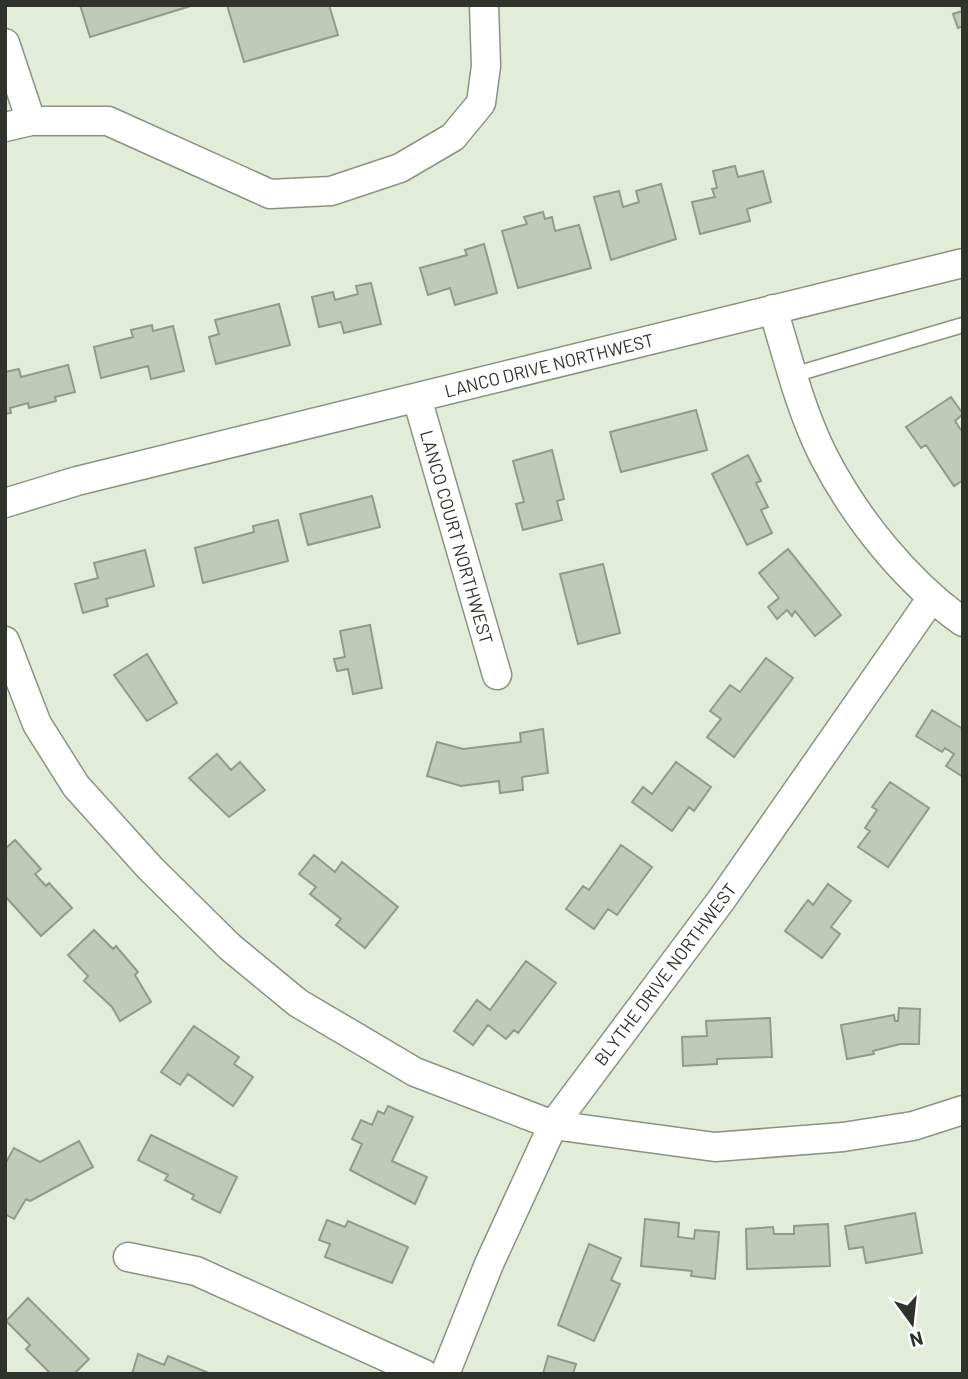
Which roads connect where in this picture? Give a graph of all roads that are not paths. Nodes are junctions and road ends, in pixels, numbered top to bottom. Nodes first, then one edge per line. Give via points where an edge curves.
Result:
1 (484, 5) edge
2 (5, 43) edge
3 (18, 124) edge
4 (963, 263) edge
5 (773, 309) junction
6 (963, 325) edge
7 (793, 375) junction
8 (417, 398) junction
9 (5, 503) edge
10 (932, 599) junction
11 (963, 622) edge
12 (5, 641) edge
13 (497, 675) dead end
14 (963, 1111) edge
15 (553, 1125) junction
16 (128, 1258) dead end
17 (424, 1374) edge
18 (445, 1374) edge

1 - 3 street via 486,66 481,103 453,137 400,167 331,191 270,194 108,121
2 - 3 street
4 - 5 street, LANCO DRIVE NORTHWEST
5 - 7 street
5 - 8 street, LANCO DRIVE NORTHWEST
6 - 7 lane
7 - 10 street via 830,467 865,523
8 - 9 street, LANCO DRIVE NORTHWEST via 136,466
8 - 13 street, LANCO COURT NORTHWEST
10 - 11 street
10 - 15 street, BLYTHE DRIVE NORTHWEST via 722,899
12 - 15 street via 37,724 76,786 230,947 298,1003 415,1072
14 - 15 street via 913,1126 842,1138 715,1147
15 - 18 street, BLYTHE DRIVE NORTHWEST
16 - 17 street via 196,1271

